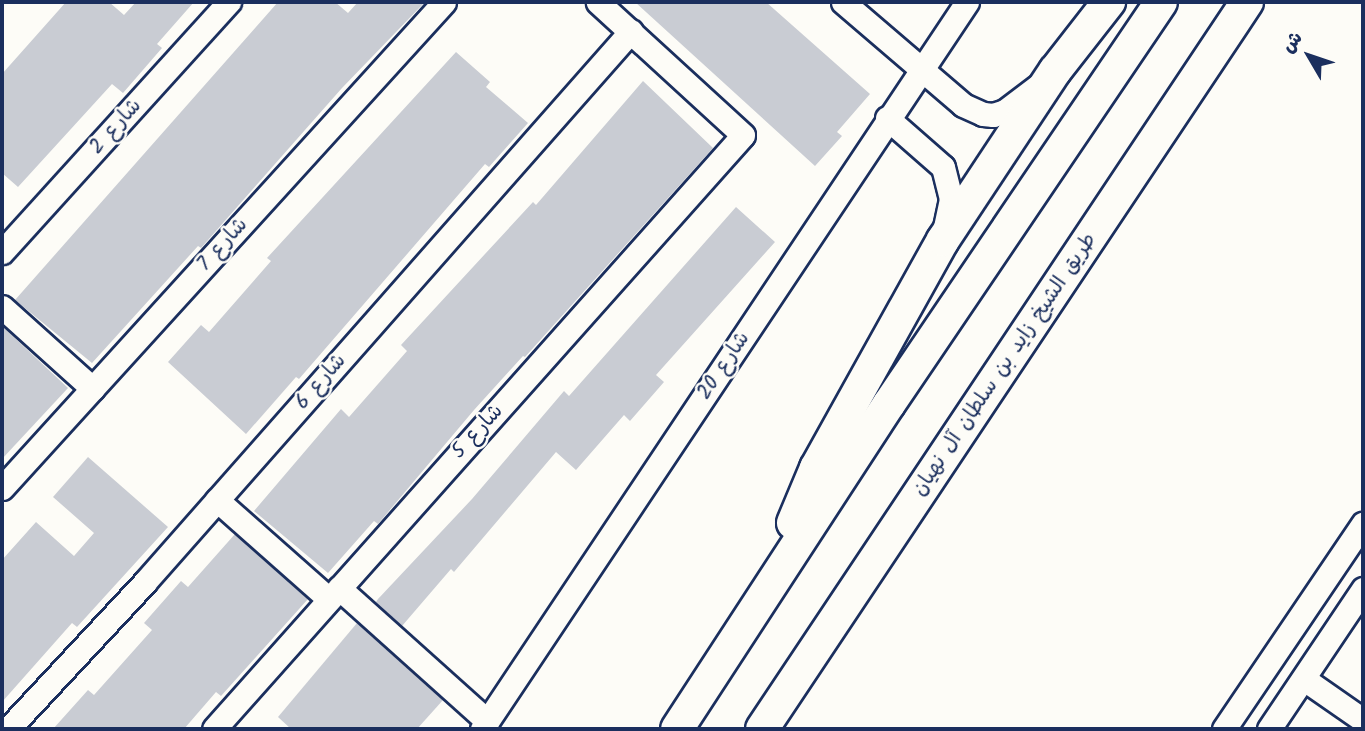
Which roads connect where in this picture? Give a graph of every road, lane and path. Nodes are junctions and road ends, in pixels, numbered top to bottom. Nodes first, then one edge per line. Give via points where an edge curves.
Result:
1 (229, 2) edge
2 (443, 2) edge
3 (598, 2) edge
4 (843, 2) edge
5 (967, 2) edge
6 (1109, 2) edge
7 (1161, 2) edge
8 (1247, 2) edge
9 (631, 31) junction
10 (920, 71) junction
11 (1055, 71) junction
12 (887, 118) junction
13 (943, 240) junction
14 (2, 252) edge
15 (2, 307) edge
16 (93, 388) junction
17 (2, 488) edge
18 (217, 500) junction
19 (1363, 524) edge
20 (1363, 589) edge
21 (764, 591) junction
22 (334, 593) junction
23 (1304, 679) junction
24 (1363, 720) edge
25 (484, 725) edge
26 (8, 729) edge
27 (214, 729) edge
28 (677, 729) edge
29 (762, 729) edge
30 (1224, 729) edge
31 (1269, 729) edge

1 - 14 street, شارع 2
2 - 16 street, شارع 7
3 - 9 street
4 - 10 street
5 - 10 street, شارع 20
6 - 11 highway
7 - 21 highway
8 - 29 highway, طريق الشيخ زايد بن سلطان آل نهيان
9 - 18 street, شارع 6
9 - 22 street, شارع 5 via 743,135
10 - 11 street via 963,105 993,115 1026,96
10 - 12 street, شارع 20
11 - 13 highway
12 - 13 street via 943,167 951,199
12 - 25 street, شارع 20
13 - 21 highway via 816,468
15 - 16 street
16 - 17 street, شارع 7
18 - 22 street
18 - 26 street, شارع 6
19 - 30 street
20 - 23 street
21 - 28 highway
22 - 25 street
22 - 27 street, شارع 5
23 - 24 street
23 - 31 street

